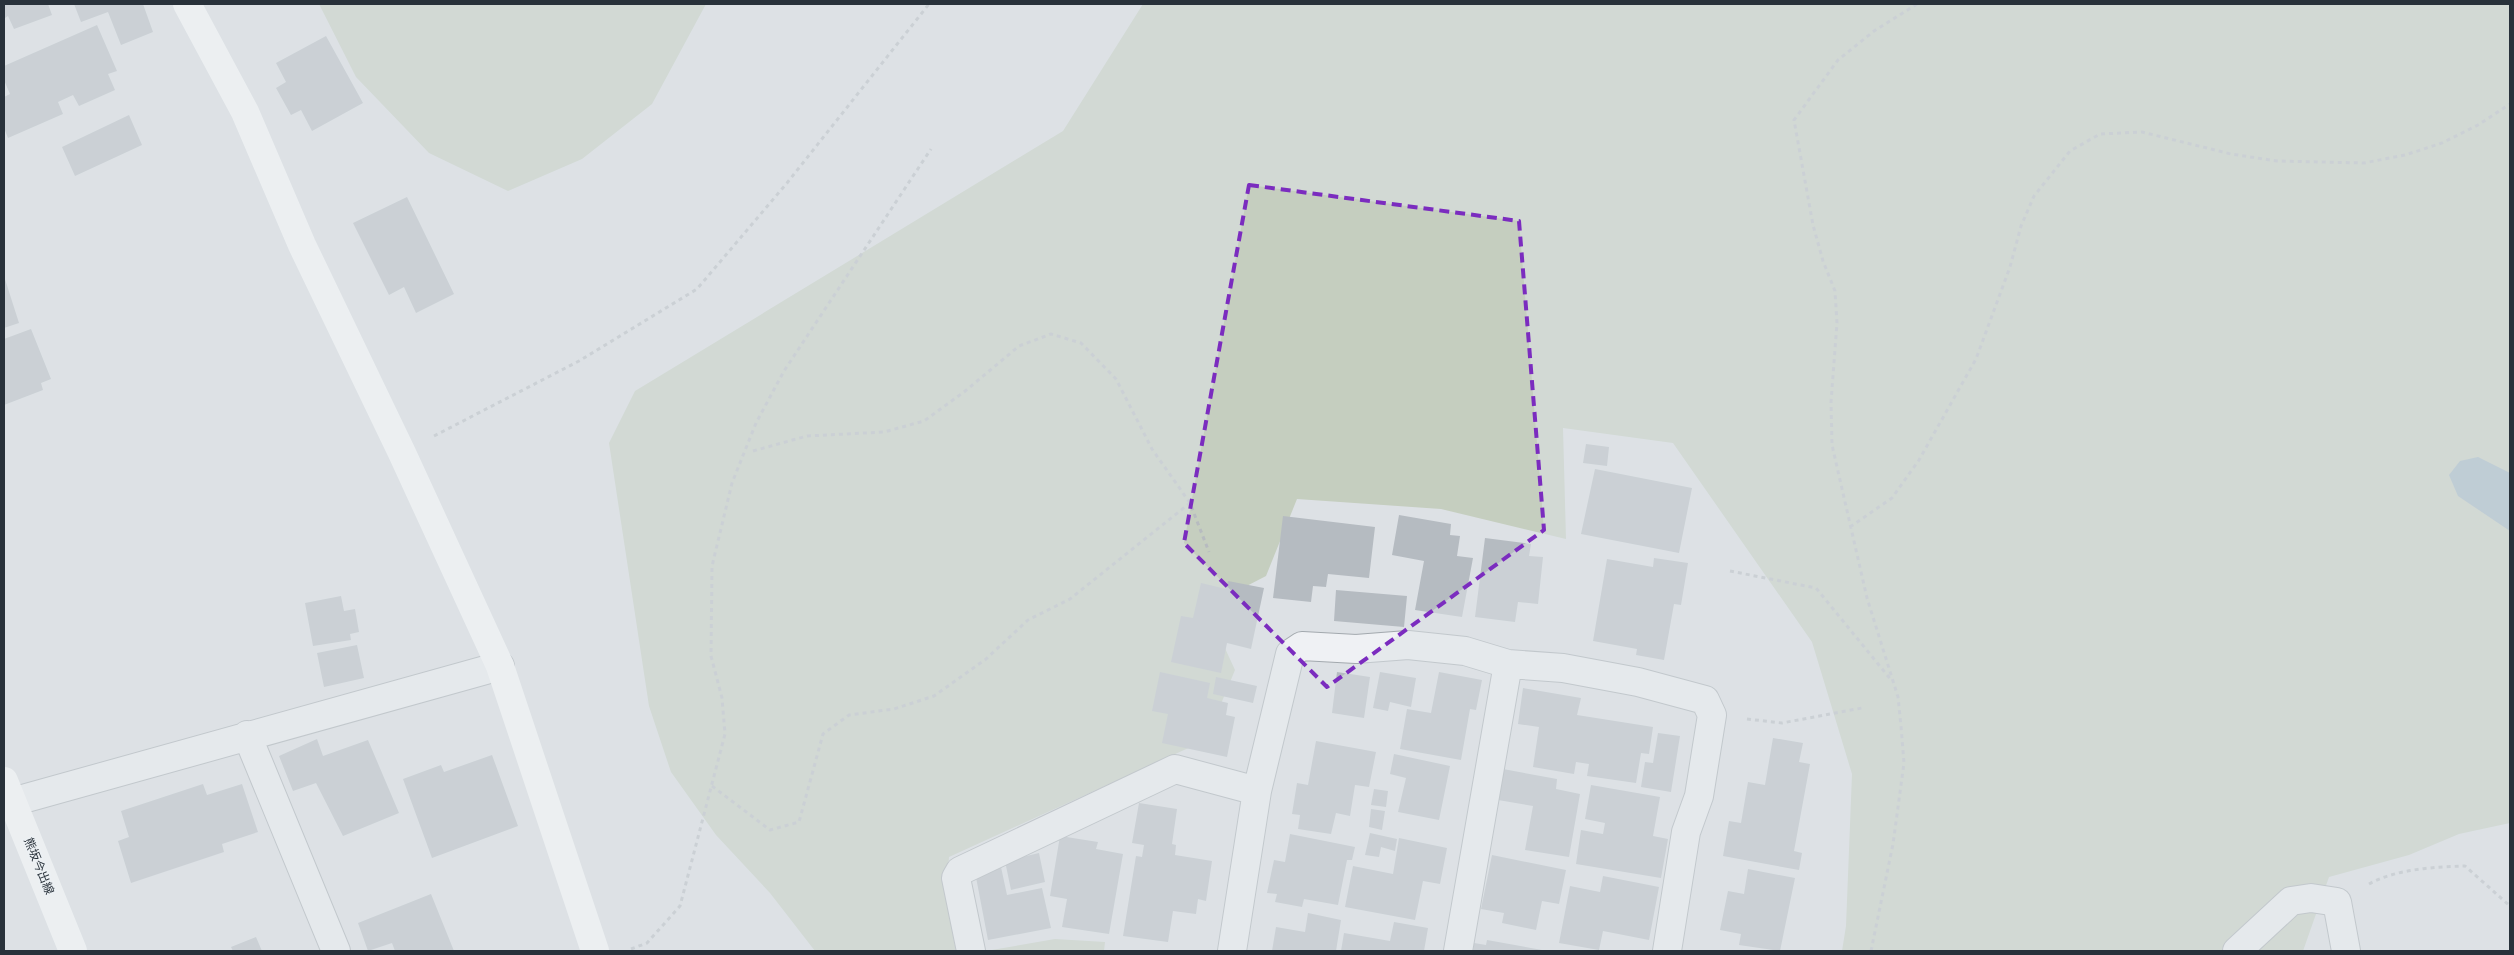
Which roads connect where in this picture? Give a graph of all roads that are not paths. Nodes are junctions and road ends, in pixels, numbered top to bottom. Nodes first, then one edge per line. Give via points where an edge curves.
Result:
1 (187, 4) edge
2 (1508, 664) junction
3 (500, 666) junction
4 (247, 735) junction
5 (1257, 791) junction
6 (8, 792) edge
7 (74, 951) edge
8 (336, 951) edge
9 (595, 951) edge
10 (971, 951) edge
11 (1232, 951) edge
12 (1458, 951) edge
13 (1667, 951) edge
14 (2237, 951) edge
15 (2346, 951) edge

1 - 3 street via 245,112 302,245
2 - 5 street via 1465,651 1408,644 1356,648 1302,646 1290,654
2 - 12 street
2 - 13 street via 1563,668 1638,682 1705,700 1712,715 1699,796 1686,832
3 - 4 street
3 - 9 street
4 - 6 street
4 - 8 street
5 - 10 street via 1175,769 960,871 956,878
5 - 11 street
6 - 7 street, 熊坂今出線
14 - 15 street via 2291,900 2311,898 2337,902

